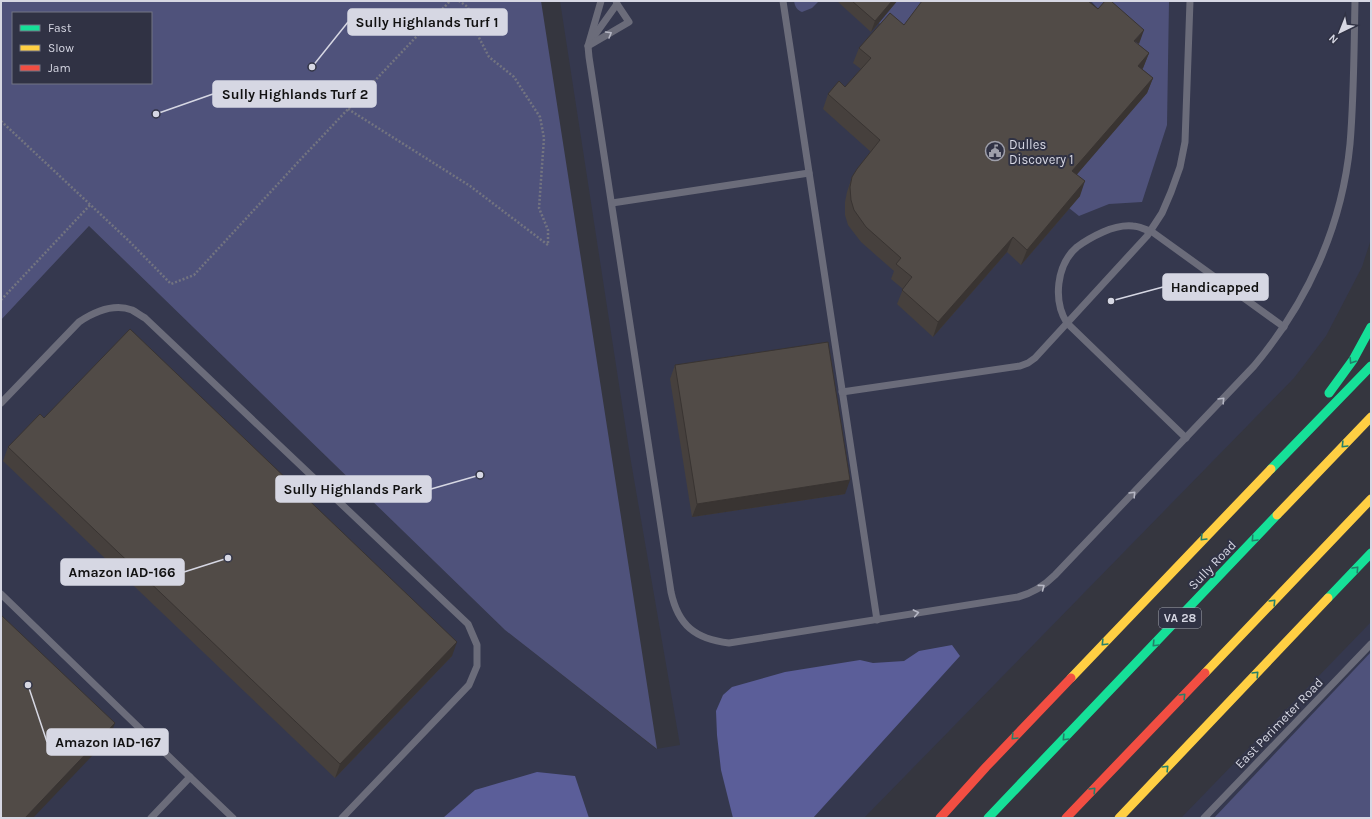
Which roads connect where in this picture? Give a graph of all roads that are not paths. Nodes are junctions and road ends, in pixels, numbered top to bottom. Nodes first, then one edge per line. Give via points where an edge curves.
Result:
1 (601, 1) edge
2 (782, 1) edge
3 (1190, 1) edge
4 (1355, 1) edge
5 (616, 3) edge
6 (588, 46) junction
7 (809, 173) junction
8 (612, 203) junction
9 (1151, 231) junction
10 (1067, 324) junction
11 (1284, 327) junction
12 (1371, 327) edge
13 (1371, 366) edge
14 (842, 392) junction
15 (1, 403) edge
16 (1322, 403) dead end
17 (1371, 417) edge
18 (1308, 418) dead end
19 (1186, 438) junction
20 (1371, 499) edge
21 (1230, 510) junction
22 (1371, 553) edge
23 (1371, 566) edge
24 (1, 594) edge
25 (877, 620) junction
26 (1300, 628) junction
27 (1371, 644) edge
28 (190, 777) junction
29 (151, 818) edge
30 (233, 818) edge
31 (342, 818) edge
32 (940, 818) edge
33 (988, 818) edge
34 (1066, 818) edge
35 (1119, 818) edge
36 (1204, 818) edge

1 - 6 lane
2 - 7 lane
3 - 9 lane via 1185,142 1171,192
4 - 11 lane via 1351,131 1344,186 1334,223 1318,265
5 - 6 lane
6 -> 5 lane via 629,22
6 - 8 lane
7 - 8 lane
7 - 14 lane
8 - 25 lane via 671,592 680,618 701,636 728,643
9 - 10 lane
9 - 10 lane via 1133,226 1114,228 1091,237 1076,248 1060,276 1058,290 1062,315
9 - 11 lane
10 - 14 lane via 1035,358 1020,366
10 - 19 lane
19 -> 11 lane via 1254,366
12 -> 16 highway via 1353,360
13 - 21 highway
14 - 25 lane
15 - 31 lane via 79,322 107,309 132,310 145,318 468,624 477,645 477,666 469,685
17 -> 33 highway, Sully Road / VA 28
18 - 21 highway
25 -> 19 lane via 1032,593 1055,575
34 -> 20 highway
21 -> 32 highway
26 -> 22 highway
23 - 26 highway
24 - 28 lane
35 -> 26 highway
27 - 36 lane, East Perimeter Road
28 - 29 lane
28 - 30 lane

